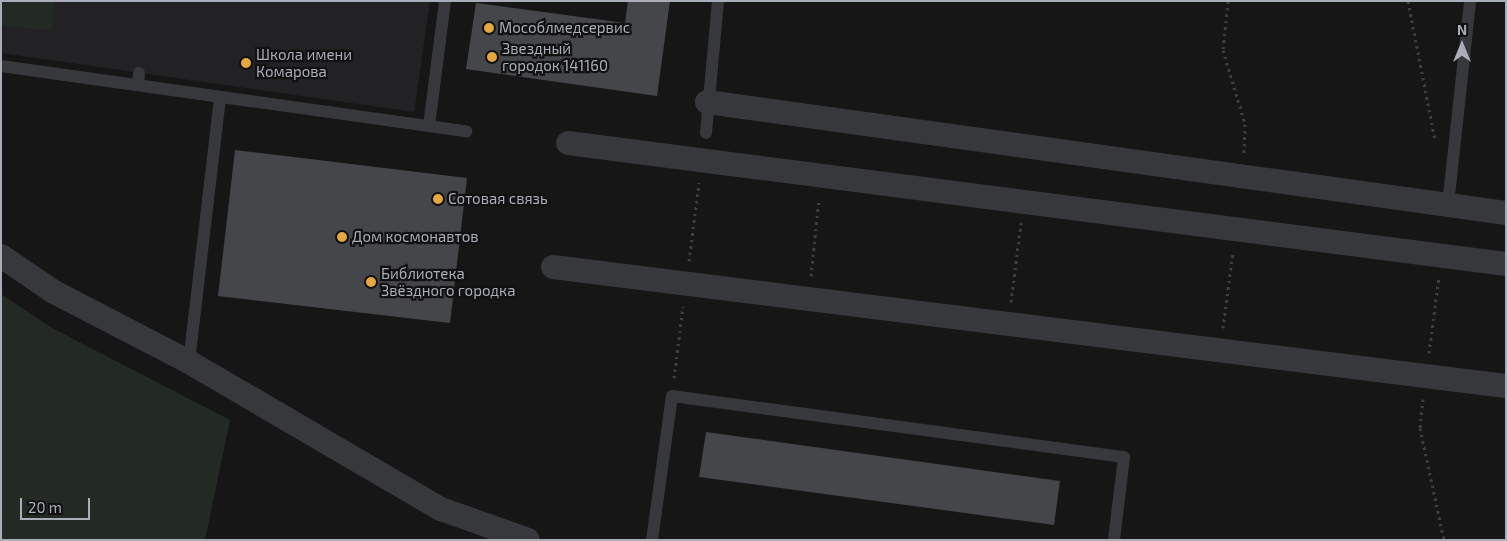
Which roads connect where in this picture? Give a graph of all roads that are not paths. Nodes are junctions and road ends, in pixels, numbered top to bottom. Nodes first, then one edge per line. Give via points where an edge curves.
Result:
1 (445, 1) edge
2 (718, 1) edge
3 (1470, 1) edge
4 (1, 66) edge
5 (220, 97) junction
6 (707, 102) junction
7 (429, 126) junction
8 (466, 131) dead end
9 (706, 133) dead end
10 (568, 143) dead end
11 (1448, 205) junction
12 (1506, 213) edge
13 (1, 256) edge
14 (1506, 264) edge
15 (553, 267) dead end
16 (189, 362) junction
17 (1506, 386) edge
18 (528, 540) edge
19 (652, 540) edge
20 (1114, 540) edge

1 - 7 lane
2 - 6 lane
3 - 11 lane
4 - 5 lane via 138,79
5 - 7 lane
5 - 16 lane
6 - 9 lane
6 - 11 street
7 - 8 lane
10 - 14 street
11 - 12 street
13 - 16 street via 54,292
15 - 17 street
16 - 18 street via 441,510
19 - 20 lane via 672,396 1124,457

